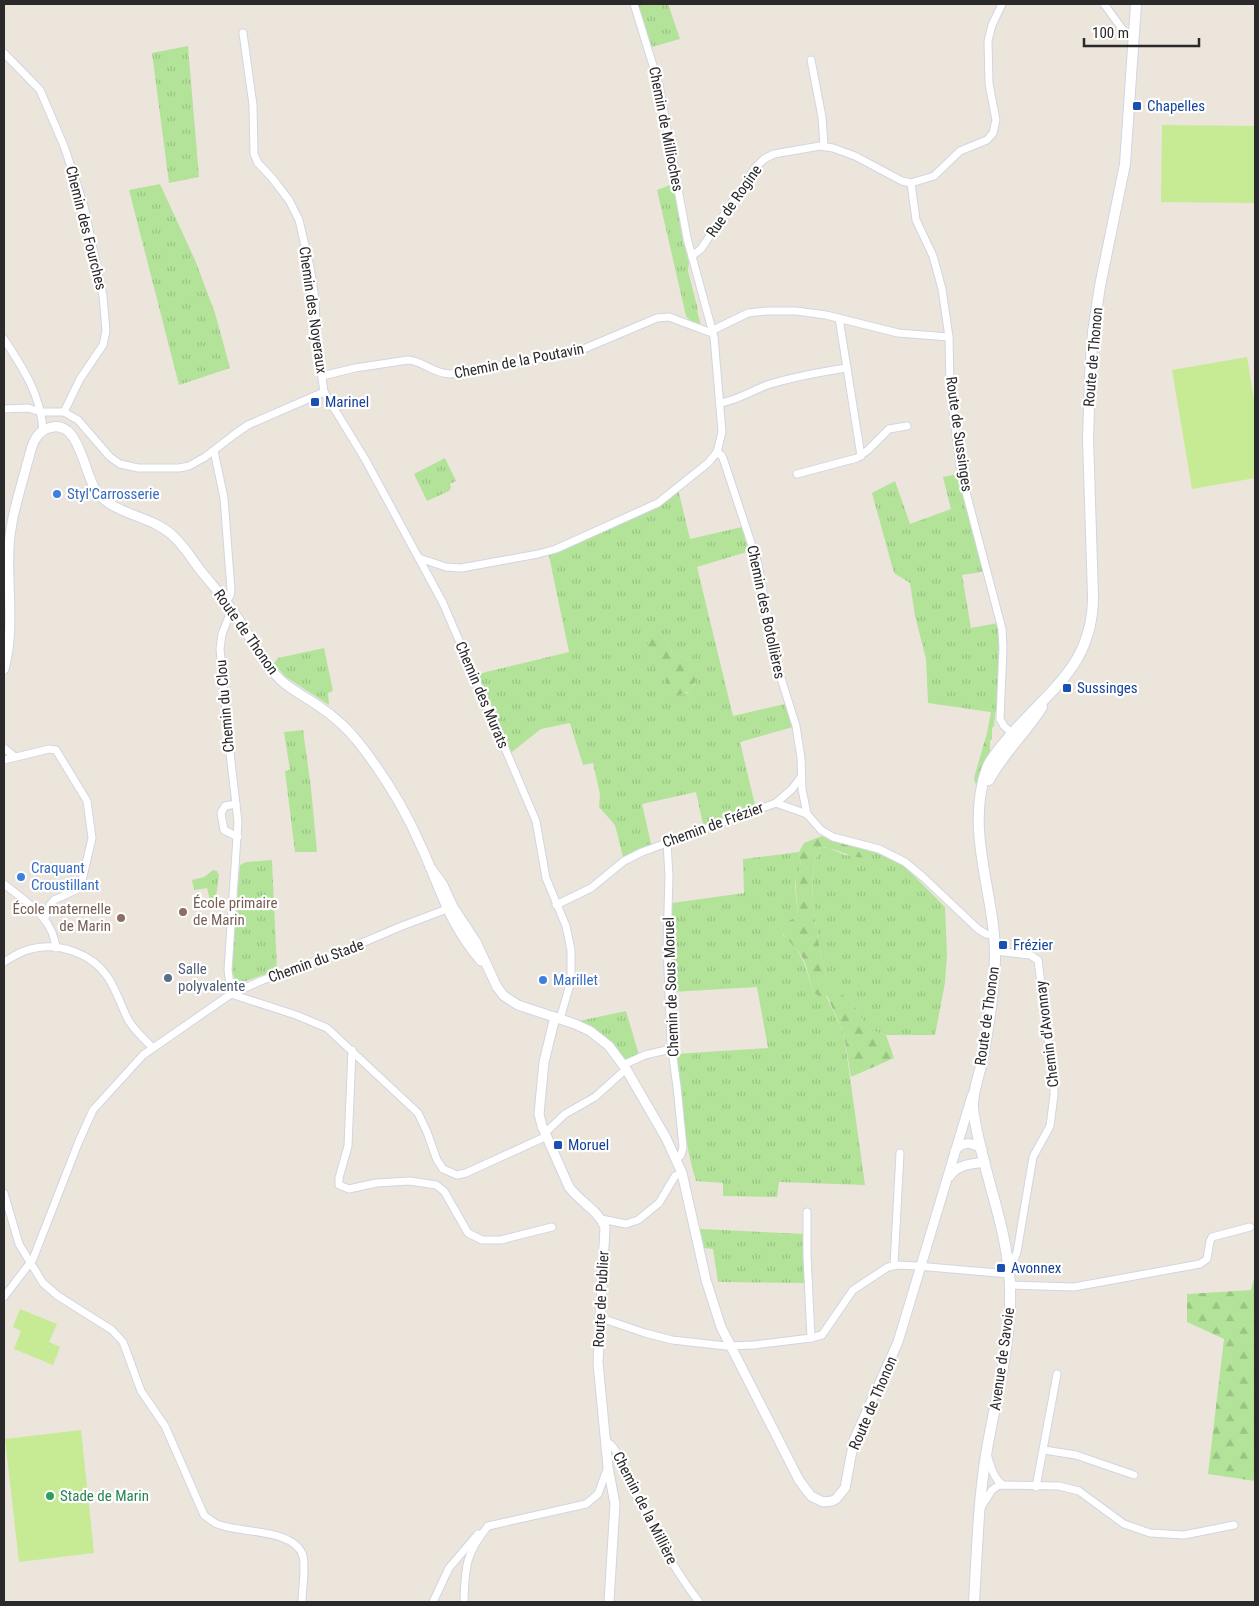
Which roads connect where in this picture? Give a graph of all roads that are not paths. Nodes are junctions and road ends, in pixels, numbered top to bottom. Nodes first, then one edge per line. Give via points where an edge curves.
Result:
1 (634, 4) edge
2 (1002, 4) edge
3 (1104, 4) edge
4 (1136, 4) edge
5 (243, 34) dead end
6 (1134, 34) junction
7 (4, 53) edge
8 (811, 60) dead end
9 (824, 146) junction
10 (910, 183) junction
11 (692, 256) junction
12 (839, 318) junction
13 (712, 332) junction
14 (949, 337) junction
15 (4, 339) edge
16 (847, 368) junction
17 (322, 376) junction
18 (324, 392) junction
19 (720, 403) junction
20 (4, 409) edge
21 (41, 412) junction
22 (64, 412) junction
23 (907, 426) dead end
24 (43, 431) junction
25 (214, 451) junction
26 (718, 452) junction
27 (861, 456) junction
28 (797, 474) dead end
29 (418, 558) junction
30 (229, 605) junction
31 (4, 669) edge
32 (1015, 736) junction
33 (4, 748) edge
34 (15, 757) junction
35 (4, 760) edge
36 (801, 777) junction
37 (776, 803) junction
38 (236, 804) junction
39 (807, 814) junction
40 (238, 837) junction
41 (667, 843) junction
42 (4, 884) edge
43 (556, 906) junction
44 (450, 908) junction
45 (45, 918) junction
46 (994, 935) junction
47 (56, 948) junction
48 (995, 951) junction
49 (4, 962) edge
50 (231, 994) junction
51 (557, 1018) junction
52 (152, 1047) junction
53 (671, 1049) junction
54 (352, 1050) junction
55 (625, 1067) junction
56 (975, 1089) junction
57 (546, 1135) junction
58 (982, 1149) junction
59 (954, 1151) junction
60 (900, 1153) dead end
61 (677, 1160) junction
62 (985, 1162) junction
63 (682, 1173) junction
64 (948, 1181) junction
65 (4, 1194) edge
66 (808, 1212) dead end
67 (601, 1219) junction
68 (552, 1227) dead end
69 (1250, 1227) dead end
70 (30, 1264) junction
71 (894, 1265) junction
72 (921, 1266) junction
73 (1009, 1274) junction
74 (4, 1297) edge
75 (601, 1318) junction
76 (811, 1338) junction
77 (730, 1346) junction
78 (1057, 1374) dead end
79 (605, 1441) junction
80 (1044, 1450) junction
81 (987, 1453) junction
82 (608, 1467) junction
83 (1134, 1476) dead end
84 (1002, 1484) junction
85 (1036, 1486) junction
86 (980, 1509) junction
87 (1234, 1525) dead end
88 (488, 1526) junction
89 (302, 1602) edge
90 (432, 1602) edge
91 (464, 1602) edge
92 (608, 1602) edge
93 (699, 1602) edge
94 (974, 1602) edge

1 - 11 street, Chemin de Millioches via 659,85
2 - 10 street via 992,25 988,49 990,91 996,116 993,133 987,140 960,151 938,173 926,180
3 - 6 street via 1123,30
4 - 6 main road, Route de Thonon
5 - 17 street, Chemin des Noyeraux via 253,105 254,154 289,200 298,220 312,282
6 - 32 main road, Route de Thonon via 1124,164 1096,309 1091,361 1088,425 1093,614 1079,658 1046,700 1028,715
7 - 22 street, Chemin des Fourches via 40,90 64,146 84,206 103,296 106,331 103,346 80,379
8 - 9 street
9 - 10 street, Rue de Rogine via 847,152
9 - 11 street, Rue de Rogine via 764,159 701,249
10 - 14 street, Route de Sussinges via 916,220 941,283
11 - 13 street
12 - 13 street via 803,312 760,311 742,316
12 - 14 street via 898,333
12 - 16 street
13 - 17 street, Chemin de la Poutavin via 661,317 567,355 455,374 439,373 408,360 362,366
13 - 19 street
14 - 32 street, Route de Sussinges via 950,387 961,473 1002,628 1000,719
15 - 21 street via 30,379
16 - 19 street via 781,381
16 - 27 street
17 - 18 street, Chemin des Noyeraux
18 - 25 street via 248,425
18 - 29 street, Chemin des Murats via 365,459
19 - 26 street
20 - 21 street via 28,408
21 - 22 street
21 - 24 street
22 - 25 street via 78,420 110,457 126,466 184,467
23 - 27 street via 889,429
24 - 30 street, Route de Thonon via 57,428 70,434 78,445 96,492 108,502 168,532
24 - 31 street via 34,442 11,527 10,638
25 - 30 street, Chemin du Clou via 226,519
26 - 29 street via 702,469 658,503 556,549 461,568
26 - 36 street, Chemin des Botollières via 726,466 758,564 775,659 800,745
27 - 28 street
29 - 43 street, Chemin des Murats via 446,611 531,807 546,878
30 - 38 street, Chemin du Clou via 220,649
30 - 44 street, Route de Thonon via 274,674 334,716 359,742 398,801 430,867 445,888
32 - 46 main road, Route de Thonon via 989,764 978,811 978,835
33 - 34 street
34 - 35 street
34 - 45 street via 56,750 90,811 92,838 83,882 76,890 54,900
36 - 37 street
36 - 39 street, Chemin des Botollières
37 - 39 street, Chemin de Frézier
37 - 41 street, Chemin de Frézier
38 - 40 street, Chemin du Clou
38 - 40 street via 225,806 221,813 224,830
39 - 46 street, Chemin de Frézier via 827,834 879,849 904,862 978,929
40 - 50 street, Chemin du Clou via 228,970
41 - 43 street, Chemin de Frézier via 629,859 591,888
41 - 53 street, Chemin de Sous Moruel
42 - 45 street
43 - 51 street, Chemin des Murats via 567,932 572,964 569,992
44 - 50 street, Chemin du Stade
44 - 51 street, Route de Thonon via 476,942 497,987 508,1000
45 - 47 street via 53,932
46 - 48 main road, Route de Thonon
47 - 49 street via 33,948
47 - 52 street via 83,956 104,973 130,1023
48 - 56 main road, Route de Thonon via 988,1028
48 - 73 street, Chemin d'Avonnay via 1030,955 1038,960 1055,1090 1050,1126 1033,1157 1017,1252
50 - 52 street, Chemin du Stade
50 - 54 street via 327,1028
51 - 55 street, Route de Thonon via 596,1035
51 - 57 street via 544,1062 539,1108
52 - 70 street, Chemin du Stade via 93,1110
53 - 55 street via 644,1055
53 - 61 street, Chemin de Sous Moruel via 682,1142 682,1152
54 - 57 street via 418,1114 437,1160 447,1172 466,1173
54 - 68 street via 348,1146 339,1185 349,1189 410,1181 436,1185 446,1194 465,1229 482,1240 501,1240
55 - 57 street via 595,1097 565,1114
55 - 61 street, Route de Thonon
56 - 58 main road, Avenue de Savoie via 973,1109
56 - 59 street, Route de Thonon
57 - 67 street via 572,1191
58 - 59 street via 969,1143
58 - 62 main road, Avenue de Savoie
59 - 64 street, Route de Thonon
60 - 71 street
61 - 63 street, Route de Thonon
62 - 64 street via 957,1168
62 - 73 main road, Avenue de Savoie
63 - 67 street via 675,1176 659,1203 638,1220 623,1224
63 - 77 street, Route de Thonon via 709,1292
64 - 72 street, Route de Thonon
65 - 70 street via 16,1237
66 - 76 street via 806,1255
67 - 75 street, Route de Publier via 605,1231
69 - 73 street via 1212,1237 1207,1259 1200,1264 1074,1287
70 - 74 street, Chemin du Stade
70 - 89 street via 53,1292 120,1337 140,1392 162,1420 204,1515 218,1525 286,1539 298,1548 304,1562
71 - 72 street
71 - 76 street via 858,1286 848,1295 824,1333
72 - 73 street
72 - 77 street, Route de Thonon via 893,1356 854,1440 845,1488 832,1501 814,1498 802,1485
73 - 81 main road, Avenue de Savoie via 1006,1354
75 - 77 street via 662,1338
75 - 79 street, Route de Publier via 598,1372
76 - 77 street
78 - 80 street
79 - 82 street, Route de Publier
79 - 93 street, Chemin de la Millière via 614,1447 665,1552
80 - 83 street via 1076,1455
80 - 85 street
81 - 84 street via 994,1475
81 - 86 main road, Avenue de Savoie
82 - 88 street via 598,1494 586,1504
82 - 92 street, Route de Publier via 615,1510
84 - 85 street
84 - 86 street via 995,1486
85 - 87 street via 1059,1486 1078,1491 1124,1524 1150,1533 1184,1535
86 - 94 main road, Avenue de Savoie
88 - 90 street via 449,1568
88 - 91 street via 466,1564

